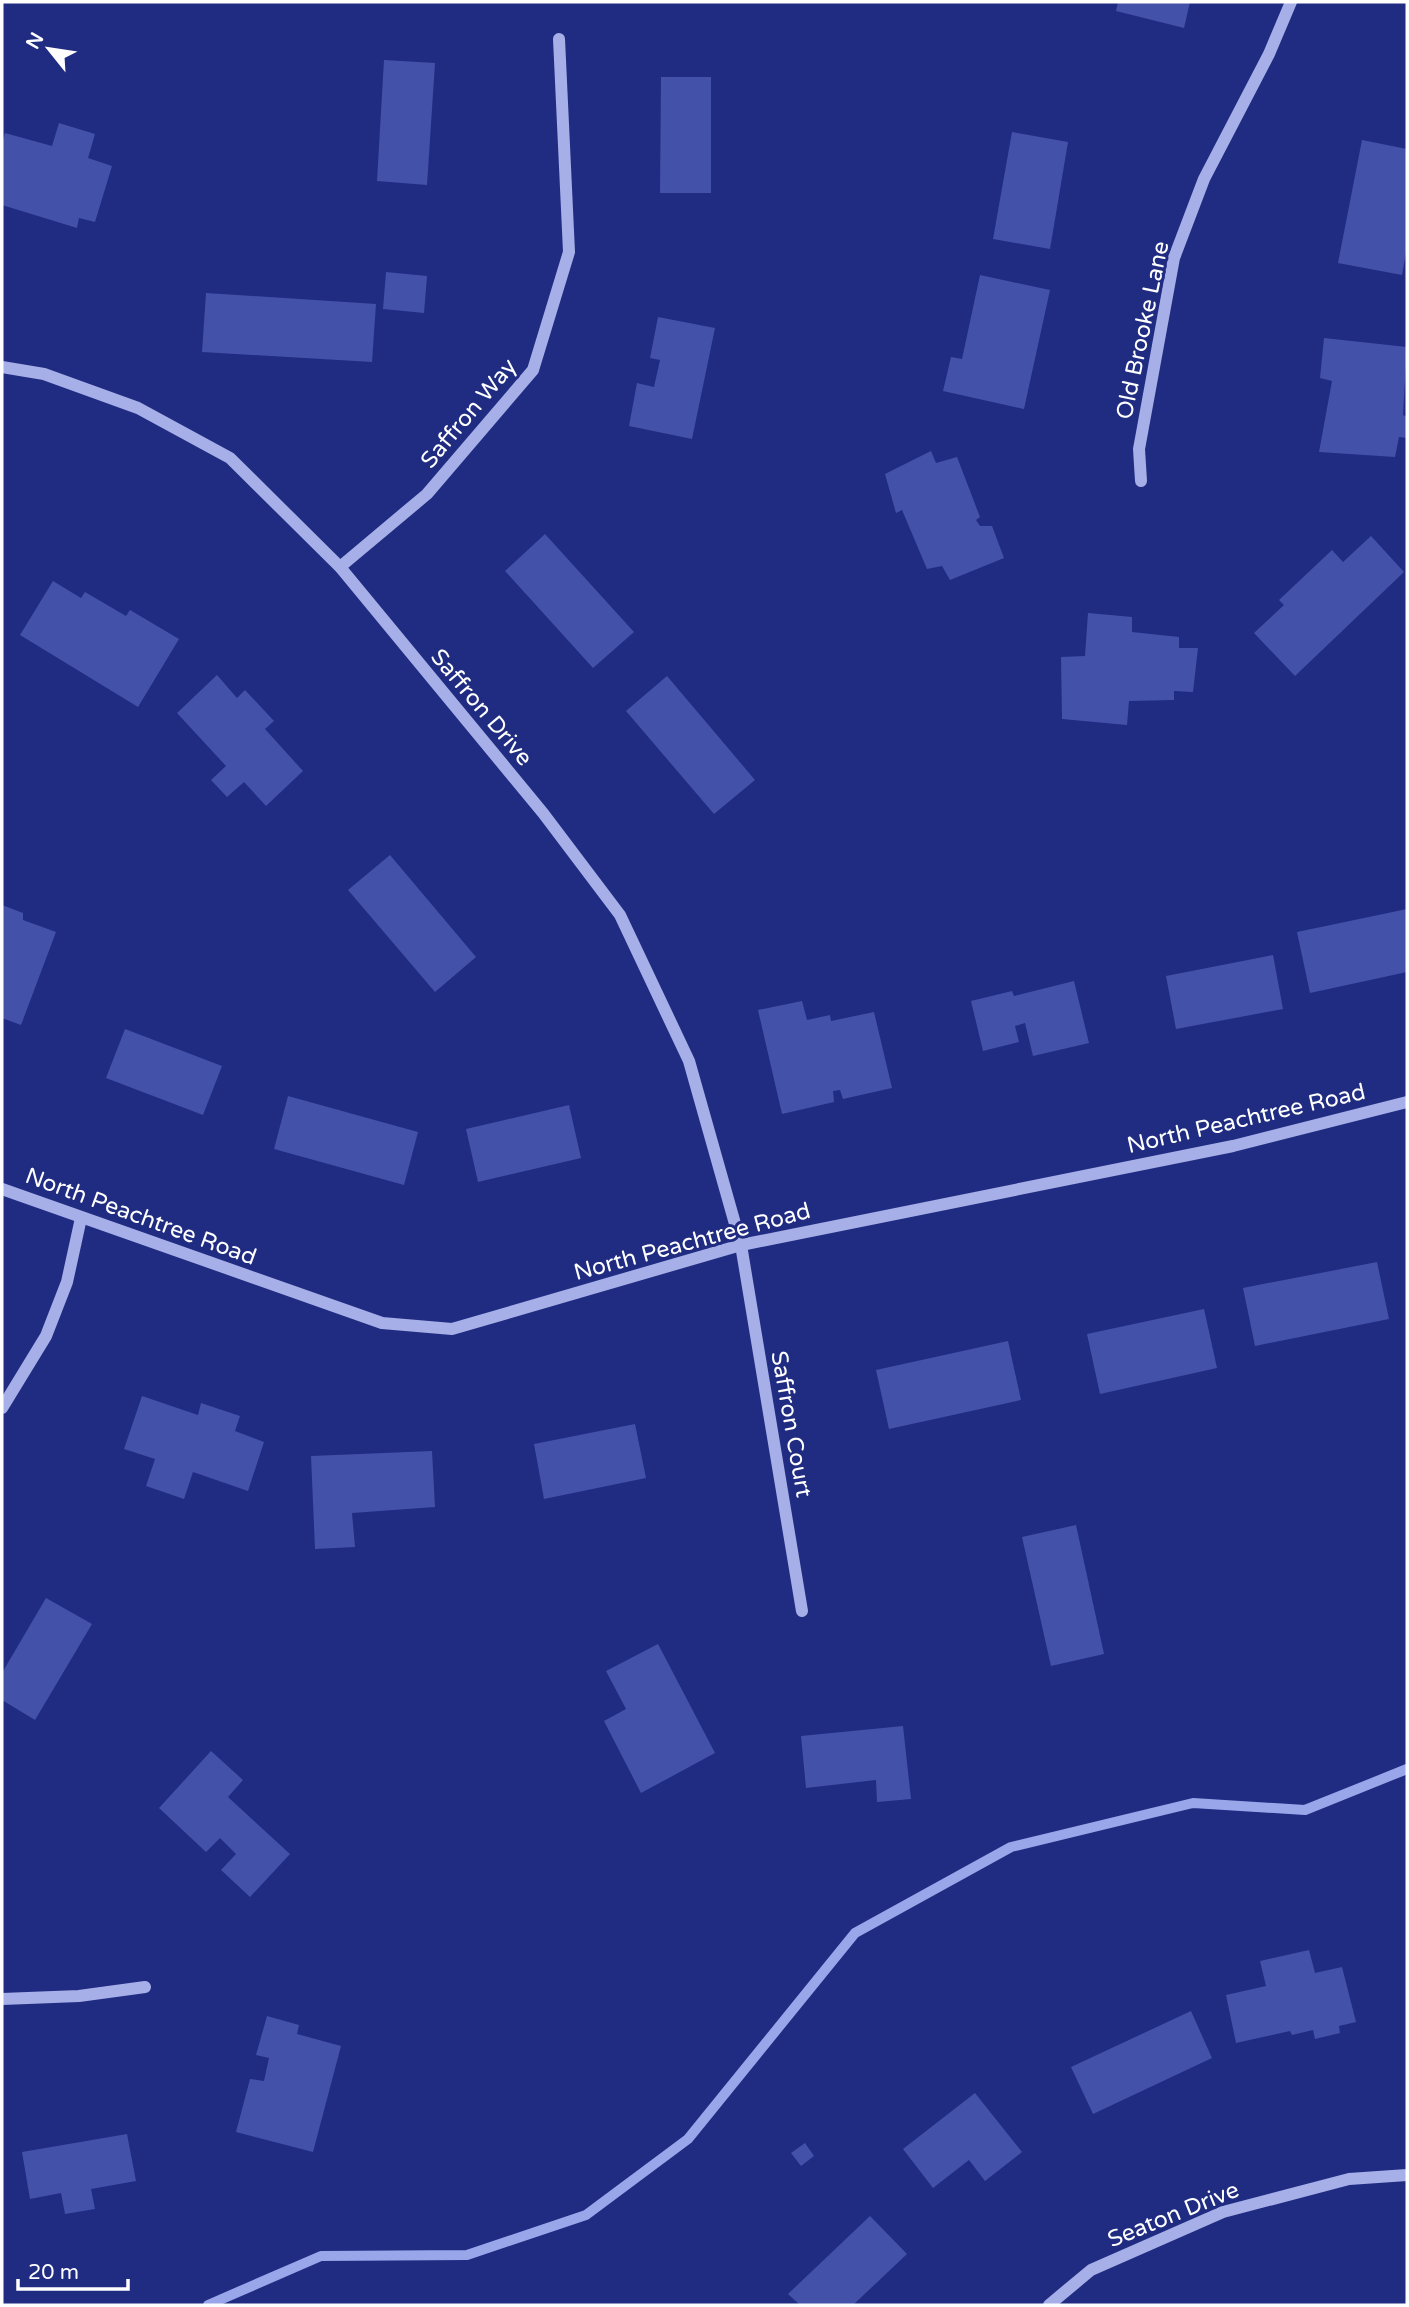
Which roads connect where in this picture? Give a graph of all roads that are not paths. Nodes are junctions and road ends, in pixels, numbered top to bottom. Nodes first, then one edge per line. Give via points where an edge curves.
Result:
1 (1291, 2) edge
2 (559, 39) dead end
3 (2, 367) edge
4 (1141, 481) dead end
5 (340, 567) junction
6 (1407, 1102) edge
7 (2, 1188) edge
8 (82, 1218) junction
9 (741, 1245) junction
10 (2, 1408) edge
11 (802, 1611) dead end
12 (145, 1987) dead end
13 (2, 1999) edge
14 (1407, 2175) edge
15 (1049, 2305) edge

1 - 4 street, Old Brooke Lane via 1204,179 1174,258 1139,449
2 - 5 street, Saffron Way via 569,252 533,370 427,494
3 - 5 street, Saffron Drive via 44,374 138,408 230,458
5 - 9 street, Saffron Drive via 543,813 620,915 689,1061
6 - 9 street, North Peachtree Road via 1233,1146
7 - 8 street, North Peachtree Road
8 - 9 street, North Peachtree Road via 382,1323 452,1329
8 - 10 street via 67,1282 46,1336
9 - 11 street, Saffron Court
12 - 13 street
14 - 15 street, Seaton Drive via 1349,2179 1223,2212 1091,2270

